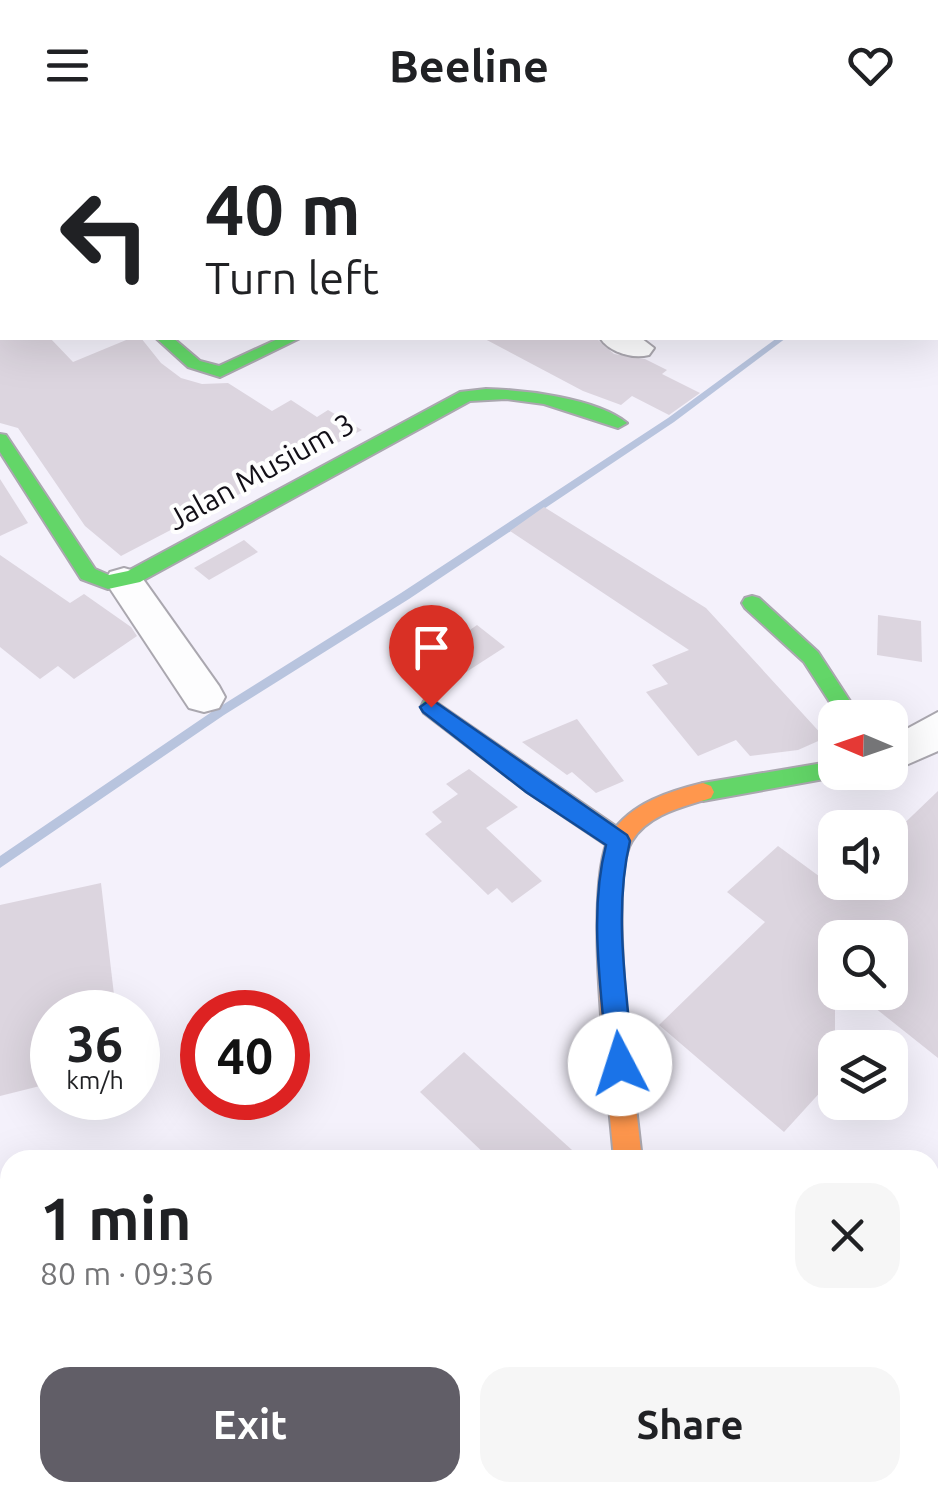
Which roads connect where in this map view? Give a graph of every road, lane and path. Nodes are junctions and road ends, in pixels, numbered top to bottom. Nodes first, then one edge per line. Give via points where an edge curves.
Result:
1 (166, 340) edge
2 (288, 340) edge
3 (618, 422) dead end
4 (0, 439) edge
5 (124, 581) junction
6 (752, 603) dead end
7 (204, 697) dead end
8 (839, 700) edge
9 (431, 707) dead end
10 (938, 728) edge
11 (908, 748) edge
12 (818, 773) edge
13 (619, 841) junction
14 (627, 1150) edge

1 - 2 street via 194,364 220,372
3 - 5 street, Jalan Musium 3 via 520,393 466,396
4 - 5 street via 88,574
5 - 7 street
6 - 8 street via 811,657
9 - 13 street
10 - 11 street
12 - 13 street via 696,793 650,810
13 - 14 street via 610,926

